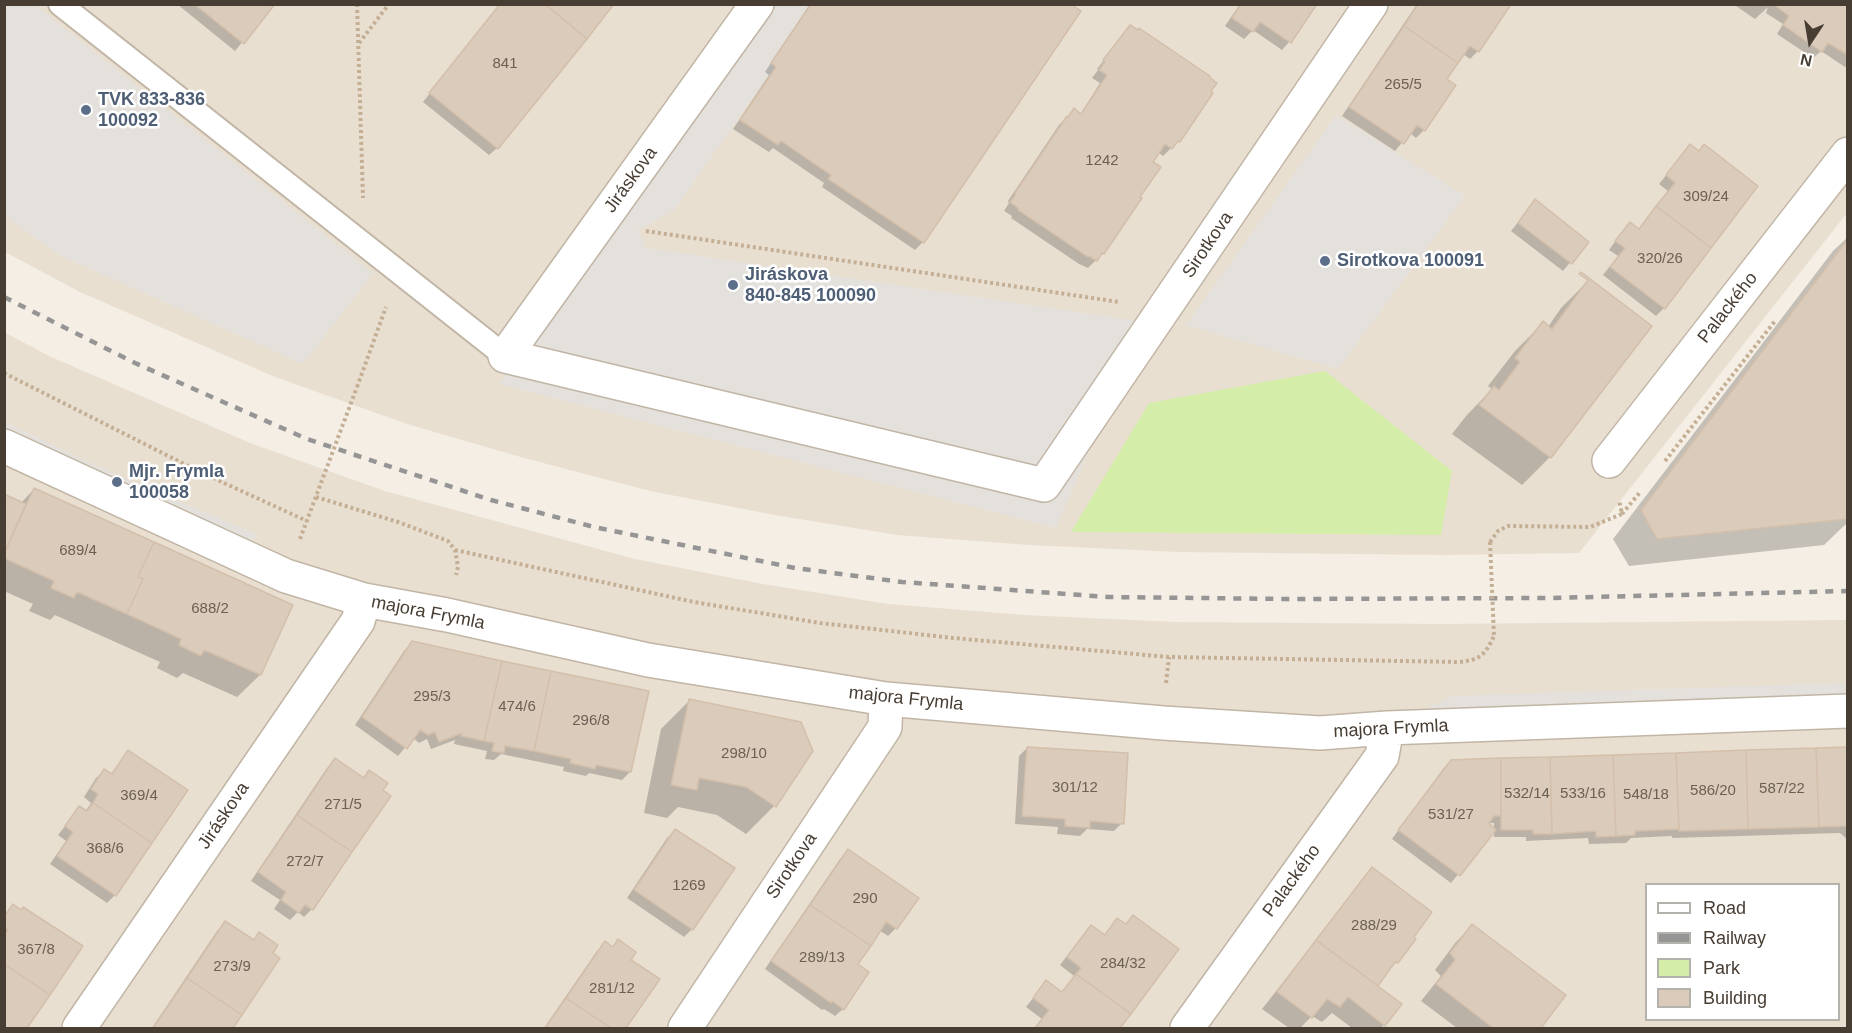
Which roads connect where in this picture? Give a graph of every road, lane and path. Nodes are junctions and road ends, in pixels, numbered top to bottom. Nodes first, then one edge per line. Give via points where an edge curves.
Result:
1 (60, 4) edge
2 (357, 4) edge
3 (389, 4) edge
4 (757, 4) edge
5 (1371, 4) edge
6 (358, 43) junction
7 (1848, 154) edge
8 (599, 224) junction
9 (364, 244) junction
10 (398, 272) junction
11 (1164, 308) junction
12 (505, 356) junction
13 (4, 373) edge
14 (4, 446) edge
15 (1609, 461) joint
16 (316, 497) junction
17 (455, 550) junction
18 (364, 600) junction
19 (447, 615) junction
20 (1169, 657) junction
21 (1166, 686) dead end
22 (886, 699) junction
23 (1848, 711) edge
24 (1387, 728) junction
25 (79, 1029) edge
26 (685, 1029) edge
27 (1187, 1029) edge

1 - 9 lane
2 - 6 path
3 - 6 path
4 - 8 street, Jiráskova
5 - 11 street, Sirotkova
6 - 9 path
7 - 15 street, Palackého
8 - 11 path
8 - 12 street, Jiráskova
9 - 10 lane
10 - 12 lane
10 - 16 path, bridge
11 - 12 street, Sirotkova via 1044,485
13 - 16 path via 307,521
14 - 18 street, majora Frymla via 251,555 286,576
15 - 20 path, bridge via 1622,514 1590,527 1508,526 1490,542 1494,636 1487,652 1473,661
16 - 17 path via 448,541
17 - 19 path via 458,567
17 - 20 path via 694,602 820,623
18 - 19 street, majora Frymla
18 - 25 street, Jiráskova via 358,621
19 - 22 street, majora Frymla via 648,660
20 - 21 path
22 - 24 street, majora Frymla via 1320,733
22 - 26 street, Sirotkova via 885,727
23 - 24 street, majora Frymla
24 - 27 street, Palackého via 1382,756

